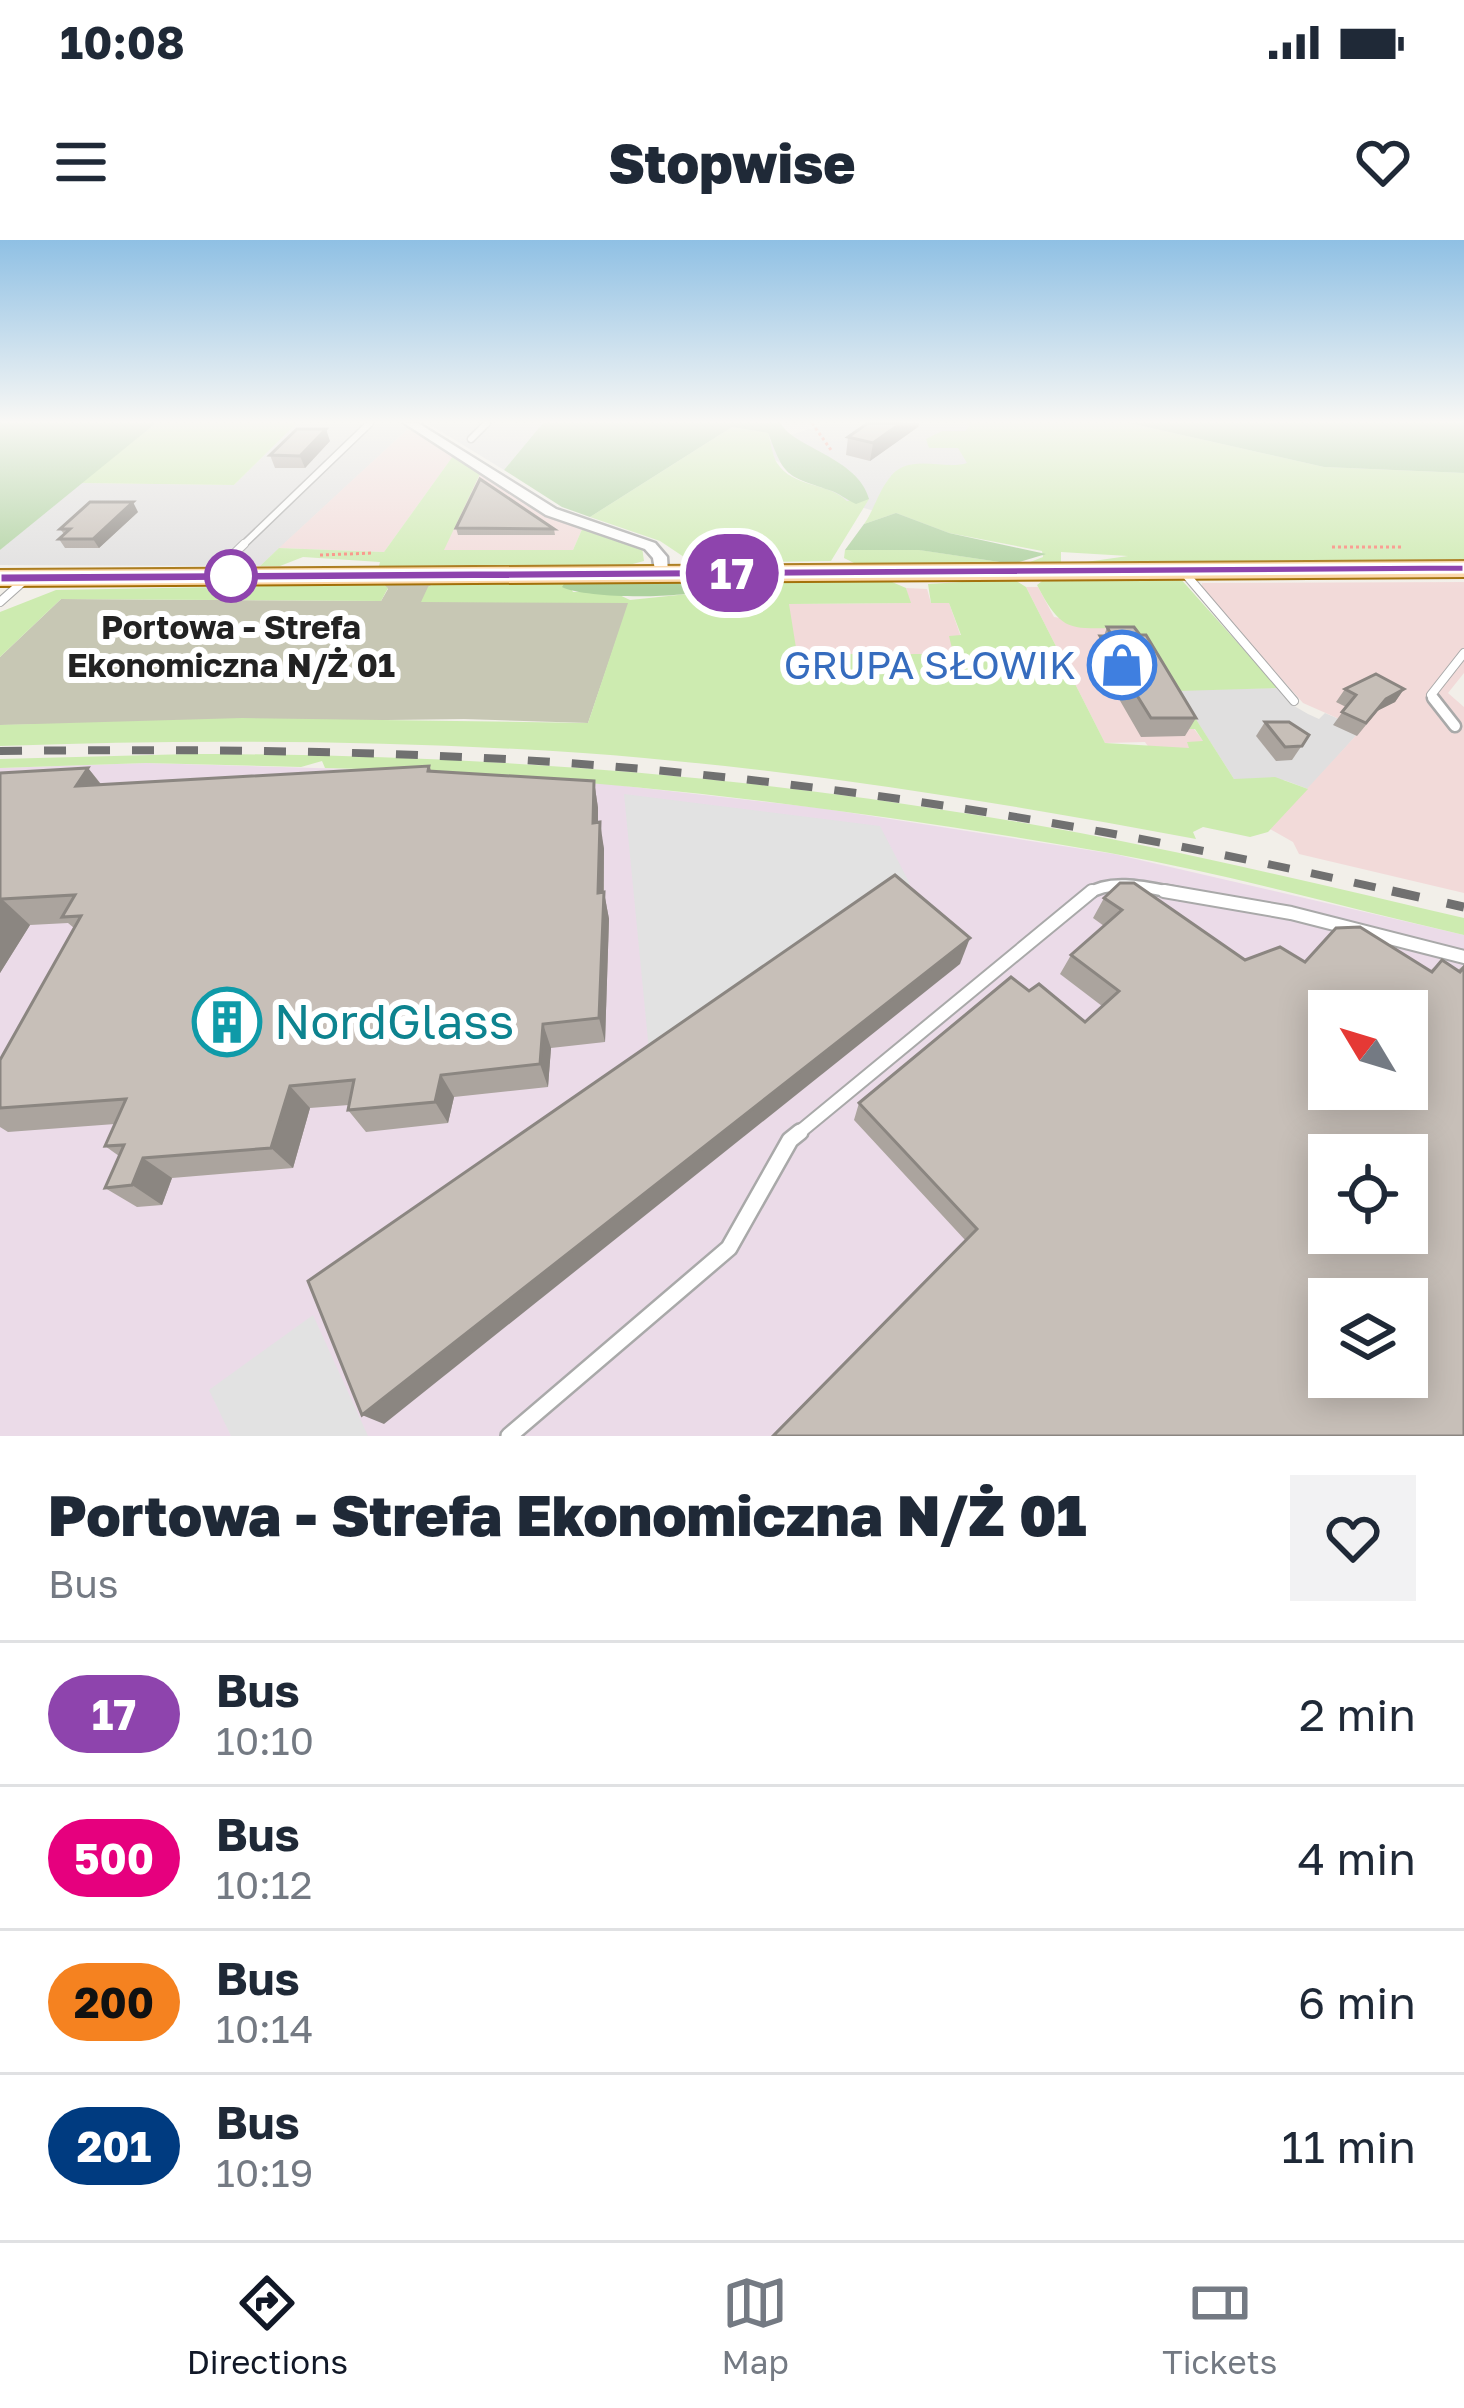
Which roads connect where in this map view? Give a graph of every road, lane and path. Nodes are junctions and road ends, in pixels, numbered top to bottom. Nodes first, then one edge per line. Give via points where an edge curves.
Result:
1 (312, 479) edge
2 (498, 479) edge
3 (1464, 569) edge
4 (1182, 570) junction
5 (661, 573) junction
6 (210, 577) junction
7 (14, 578) edge
8 (0, 602) edge
9 (1464, 653) edge
10 (1294, 701) dead end
11 (1455, 725) dead end
12 (1464, 957) edge
13 (509, 1436) edge

1 - 6 lane
2 - 5 street via 543,508 650,546
3 - 4 main road
4 - 5 main road
4 - 10 lane
5 - 6 main road
6 - 7 main road
7 - 8 lane
9 - 11 lane via 1431,695
12 - 13 lane via 1291,913 1137,886 1095,887 790,1140 728,1248

